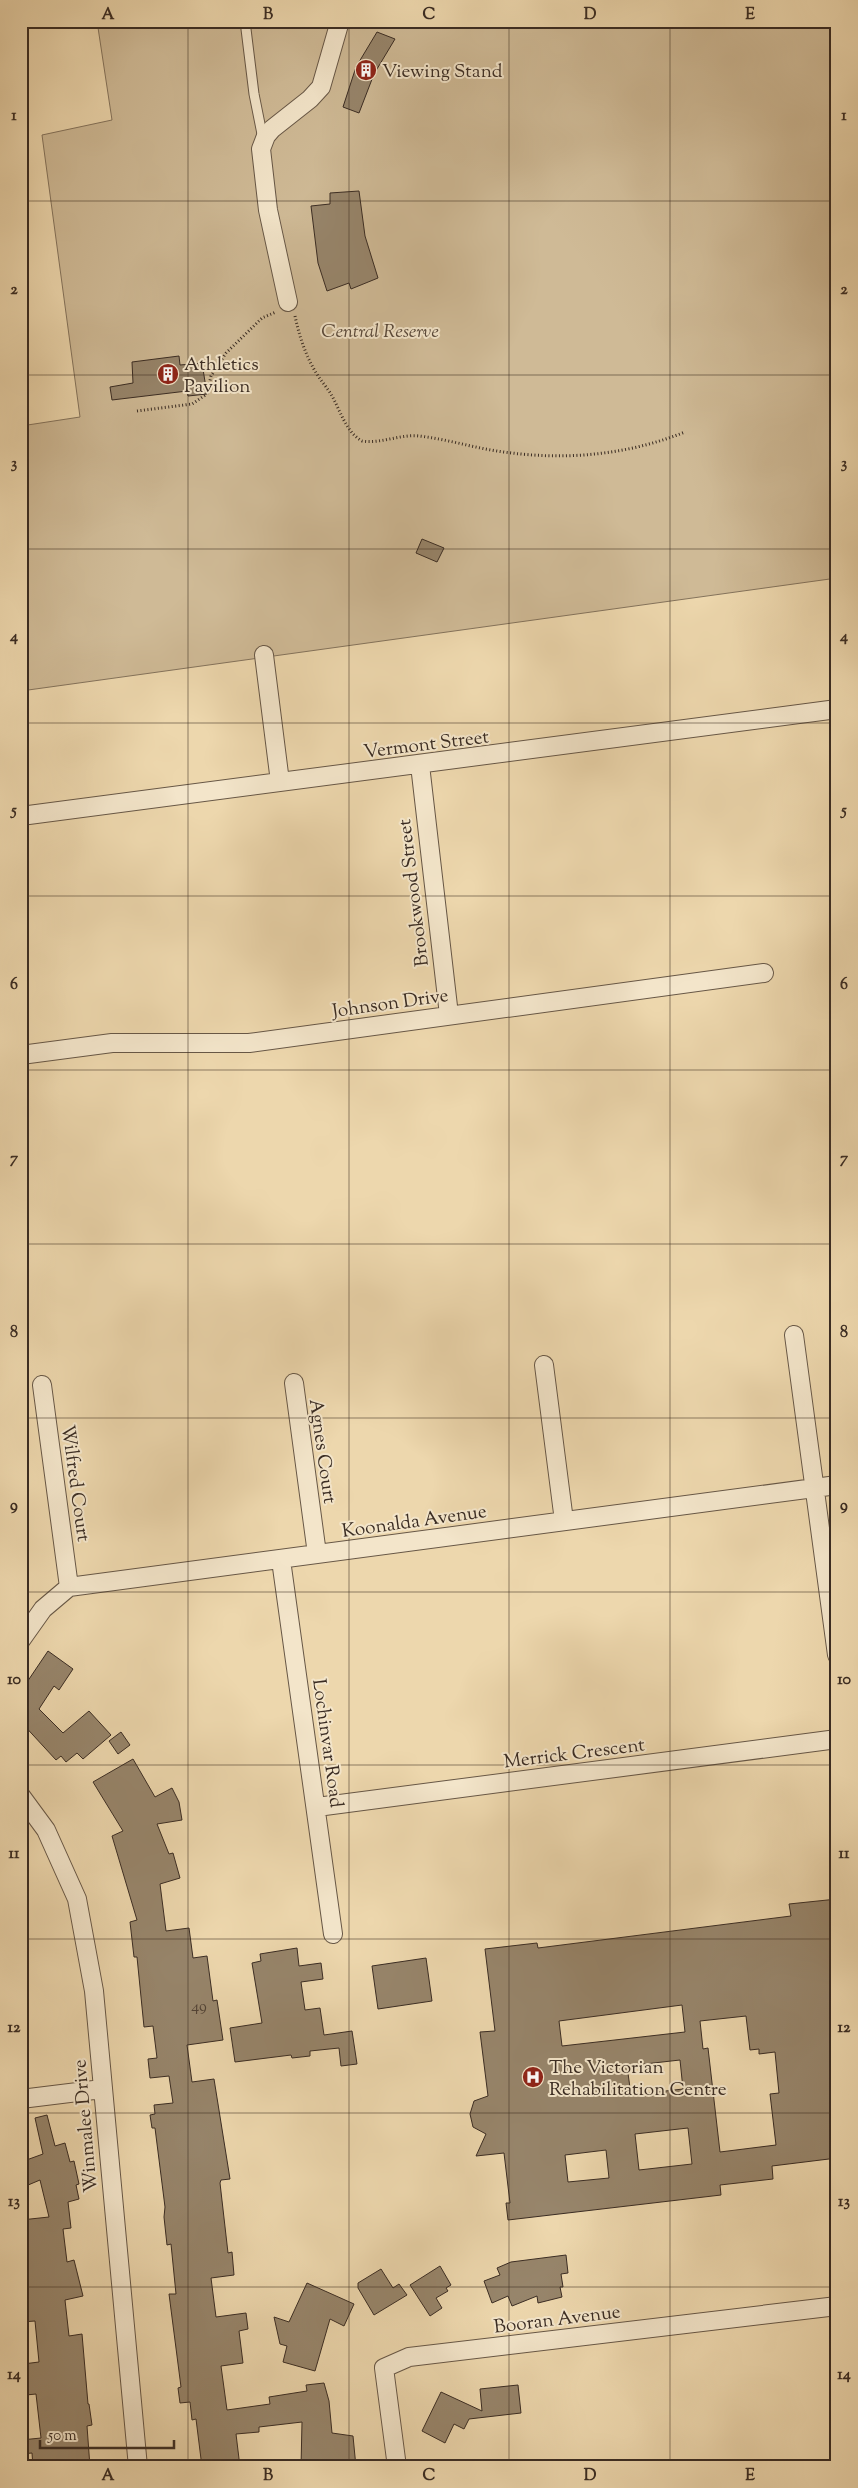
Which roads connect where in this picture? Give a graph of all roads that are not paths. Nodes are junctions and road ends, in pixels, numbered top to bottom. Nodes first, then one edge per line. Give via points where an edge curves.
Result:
1 (246, 21) edge
2 (340, 21) edge
3 (263, 142) junction
4 (288, 302) road end
5 (264, 655) dead end
6 (837, 709) edge
7 (420, 766) junction
8 (280, 782) junction
9 (21, 816) edge
10 (764, 973) dead end
11 (448, 1015) junction
12 (21, 1055) edge
13 (794, 1335) dead end
14 (544, 1365) dead end
15 (294, 1383) dead end
16 (42, 1385) dead end
17 (837, 1485) edge
18 (816, 1488) junction
19 (564, 1521) junction
20 (317, 1554) junction
21 (281, 1560) junction
22 (69, 1587) junction
23 (21, 1640) edge
24 (837, 1655) edge
25 (837, 1739) edge
26 (21, 1796) edge
27 (317, 1807) junction
28 (333, 1934) dead end
29 (102, 2089) junction
30 (21, 2099) edge
31 (837, 2306) edge
32 (138, 2467) edge
33 (397, 2467) edge

1 - 3 lane
2 - 3 street via 321,87 272,129
3 - 4 street via 261,149 268,210
5 - 8 street
6 - 7 street, Vermont Street
7 - 8 street, Vermont Street
7 - 11 street, Brookwood Street
8 - 9 street, Vermont Street
10 - 11 street, Johnson Drive
11 - 12 street, Johnson Drive via 249,1043 112,1043
13 - 18 street
14 - 19 street
15 - 20 street, Agnes Court
16 - 22 street, Wilfred Court
17 - 18 street, Koonalda Avenue
18 - 19 street, Koonalda Avenue
18 - 24 street
19 - 20 street, Koonalda Avenue
20 - 21 street, Koonalda Avenue
21 - 22 street, Koonalda Avenue
21 - 27 street, Lochinvar Road
22 - 23 street via 43,1609
25 - 27 street, Merrick Crescent
26 - 29 street, Winmalee Drive via 46,1830 77,1899 94,1991
27 - 28 street, Lochinvar Road
29 - 30 street
29 - 32 street, Winmalee Drive
31 - 33 street, Booran Avenue via 409,2357 384,2368

